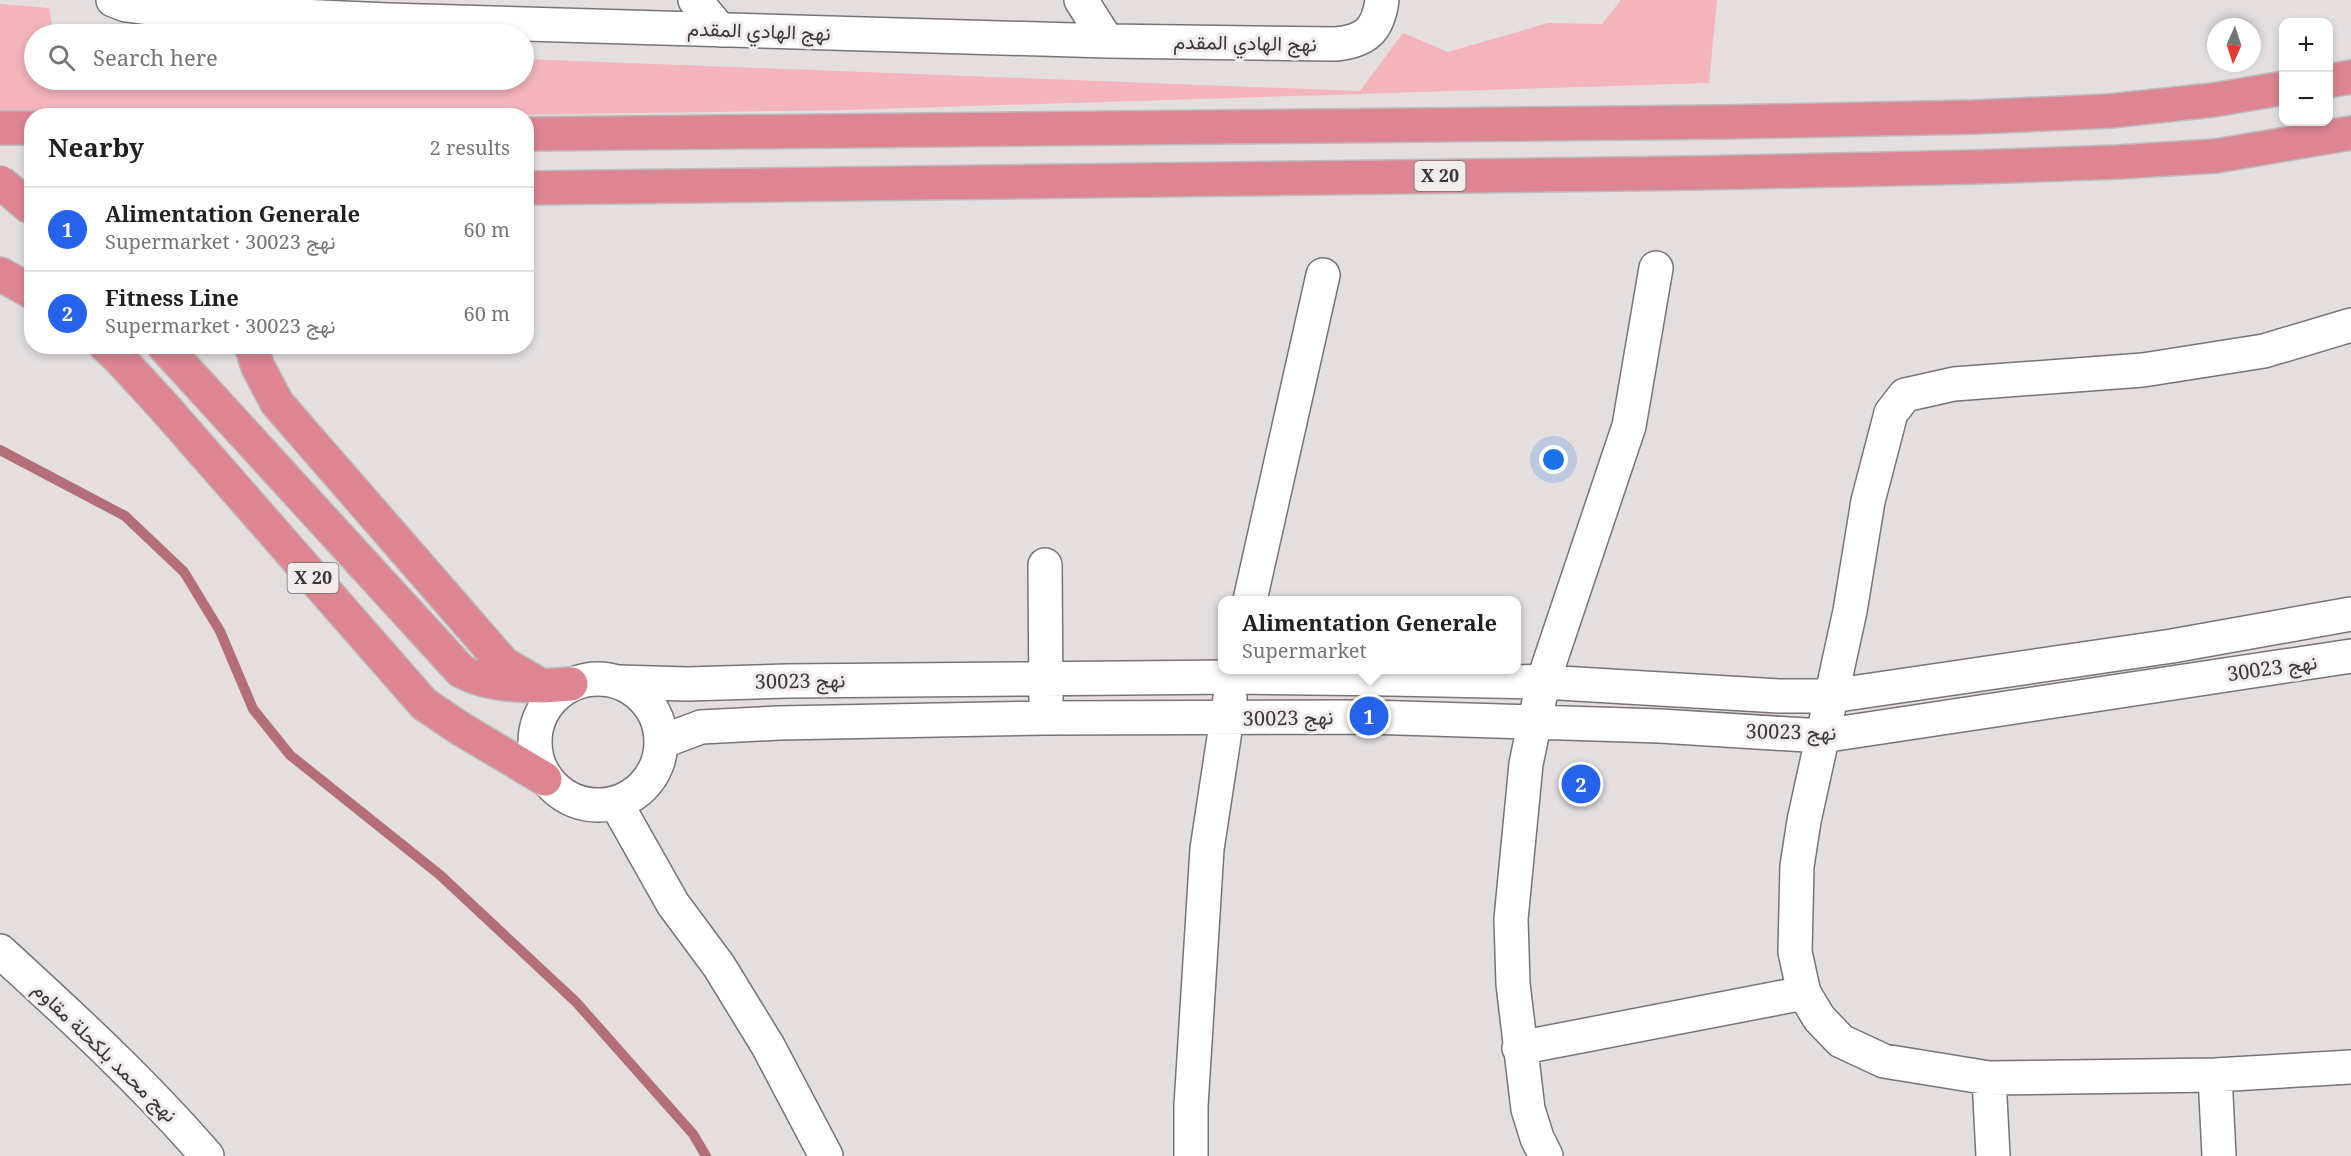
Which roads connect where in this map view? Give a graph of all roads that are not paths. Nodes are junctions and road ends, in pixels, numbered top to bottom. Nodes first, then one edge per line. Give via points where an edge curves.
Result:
1 (113, 0) edge
2 (695, 0) edge
3 (1081, 0) edge
4 (1382, 0) edge
5 (528, 24) edge
6 (534, 24) edge
7 (720, 30) junction
8 (1107, 41) junction
9 (2351, 77) edge
10 (2333, 80) edge
11 (2279, 89) edge
12 (0, 128) edge
13 (24, 128) edge
14 (2351, 133) edge
15 (534, 134) edge
16 (0, 183) edge
17 (24, 184) edge
18 (534, 188) edge
19 (24, 202) edge
20 (1656, 268) dead end
21 (0, 274) edge
22 (1323, 275) dead end
23 (24, 288) edge
24 (2351, 326) edge
25 (115, 354) edge
26 (126, 354) edge
27 (171, 354) edge
28 (240, 354) edge
29 (254, 354) edge
30 (277, 403) junction
31 (164, 407) junction
32 (1045, 565) dead end
33 (1251, 596) edge
34 (2351, 614) edge
35 (2351, 657) edge
36 (1218, 674) edge
37 (1234, 674) edge
38 (1268, 674) edge
39 (1046, 680) junction
40 (620, 682) junction
41 (1543, 682) junction
42 (557, 685) junction
43 (1831, 696) junction
44 (1045, 718) junction
45 (1226, 719) junction
46 (1534, 723) junction
47 (1822, 736) junction
48 (661, 742) junction
49 (545, 779) junction
50 (616, 802) junction
51 (0, 951) edge
52 (1804, 993) junction
53 (1519, 1048) junction
54 (2351, 1067) edge
55 (2215, 1075) junction
56 (1989, 1078) junction
57 (207, 1156) edge
58 (826, 1156) edge
59 (1191, 1156) edge
60 (1546, 1156) edge
61 (1993, 1156) edge
62 (2219, 1156) edge

1 - 5 street, نهج الهادي المقدم via 164,10
2 - 7 street
3 - 8 street
4 - 8 street, نهج الهادي المقدم via 1378,20 1369,34 1353,43
6 - 7 street, نهج الهادي المقدم
7 - 8 street, نهج الهادي المقدم
9 - 10 highway
11 - 15 highway via 2110,111 1975,117
12 - 13 highway
14 - 18 highway, X 20 via 2216,156 1976,167
16 - 17 highway
16 - 19 highway, bridge
20 - 41 street via 1629,426
21 - 23 highway
22 - 33 street
24 - 43 street via 2264,351 2143,370 1954,384 1905,395 1891,413 1868,501
25 - 31 highway, X 20
26 - 31 highway
27 - 42 highway via 460,671 491,683
28 - 30 highway
29 - 30 highway
30 - 42 highway via 504,664
31 - 49 highway, X 20 via 423,704
32 - 39 street
34 - 43 street, نهج 30023 via 2160,648
35 - 47 street, نهج 30023
36 - 39 street, نهج 30023
37 - 45 street, نهج 30023
38 - 41 street, نهج 30023
39 - 40 street, نهج 30023
39 - 44 street
40 - 42 street via 587,679
40 - 48 street via 650,706
41 - 43 street, نهج 30023
41 - 46 street
42 - 49 street via 535,731 535,751
43 - 47 street
44 - 45 street, نهج 30023
44 - 48 street, نهج 30023 via 701,727
45 - 46 street, نهج 30023 via 1368,717
45 - 59 street, نهج 30023 via 1207,849
46 - 47 street, نهج 30023
46 - 53 street via 1526,764 1511,919
47 - 52 street via 1797,866 1795,952
48 - 50 street via 658,762 649,780 634,794
49 - 50 street via 572,800 594,806
50 - 58 street via 673,904 719,966 768,1046
51 - 57 street, نهج محمد بلكحلة مقاوم via 106,1048
52 - 53 street
52 - 56 street via 1819,1018 1841,1041 1884,1061
53 - 60 street via 1528,1109
54 - 55 street
55 - 56 street
55 - 62 street
56 - 61 street

